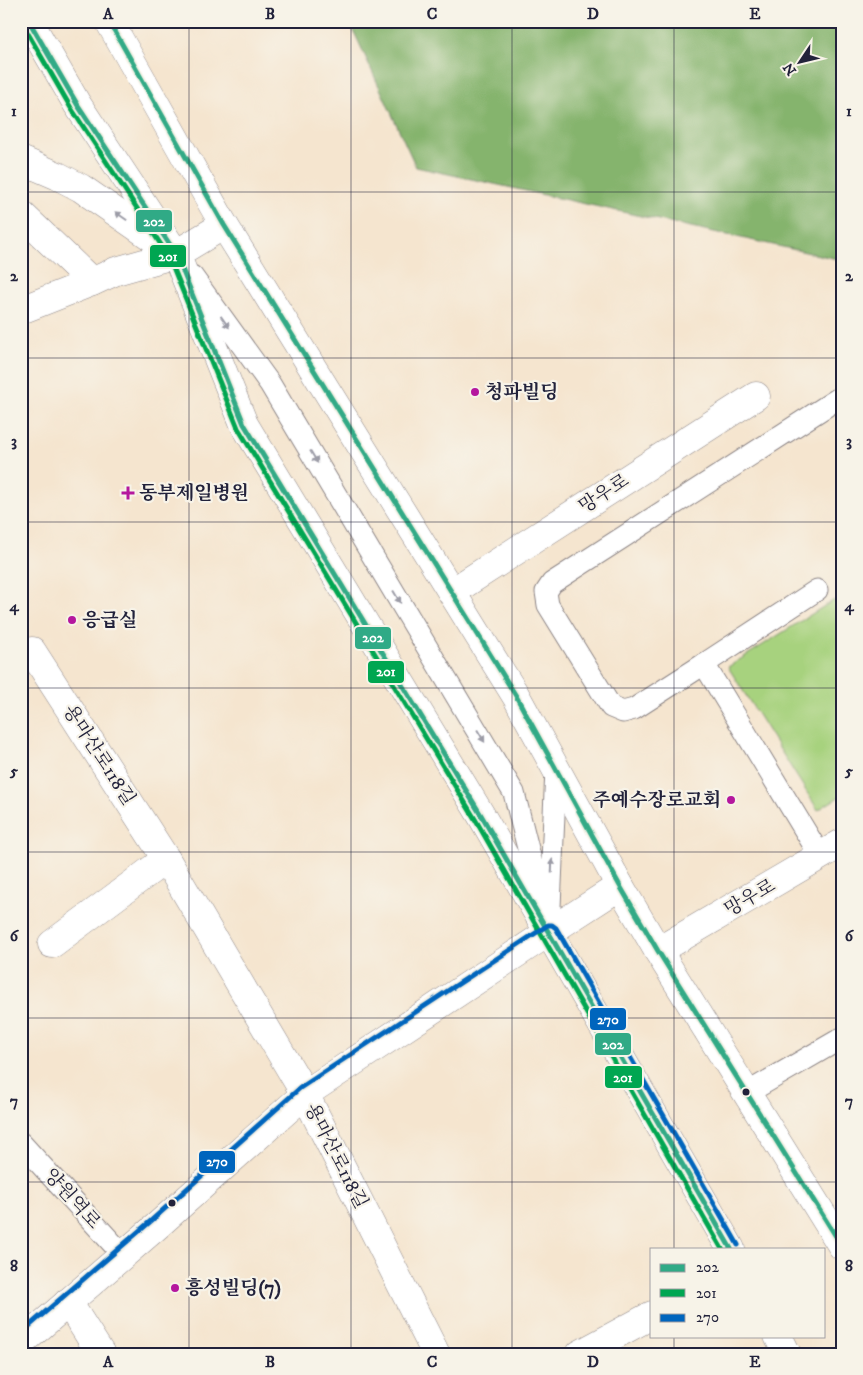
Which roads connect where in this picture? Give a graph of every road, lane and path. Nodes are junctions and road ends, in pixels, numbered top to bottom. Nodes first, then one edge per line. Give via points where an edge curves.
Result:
1 (30, 21) edge
2 (109, 21) edge
3 (21, 160) edge
4 (21, 214) edge
5 (224, 225) junction
6 (176, 254) junction
7 (92, 282) junction
8 (21, 310) edge
9 (756, 396) dead end
10 (842, 396) edge
11 (817, 590) dead end
12 (452, 592) junction
13 (32, 651) dead end
14 (704, 664) junction
15 (556, 769) junction
16 (831, 850) edge
17 (166, 859) junction
18 (620, 886) junction
19 (549, 932) junction
20 (52, 944) dead end
21 (658, 952) junction
22 (842, 1038) edge
23 (747, 1093) junction
24 (305, 1094) junction
25 (21, 1142) edge
26 (838, 1230) edge
27 (730, 1248) edge
28 (123, 1255) junction
29 (68, 1302) junction
30 (650, 1316) edge
31 (779, 1338) edge
32 (21, 1343) edge
33 (101, 1354) edge
34 (436, 1354) edge
35 (580, 1354) edge
36 (787, 1354) edge

1 - 6 street via 77,104
2 - 5 street
6 -> 3 street via 81,188
4 - 7 street
5 - 6 street
5 - 12 street
6 - 7 street via 116,271
6 - 19 street via 244,424
6 -> 19 lane via 270,384 514,793
7 - 8 street
9 - 12 street, 망우로
10 - 14 lane via 552,583 546,592 548,605 611,708 623,712 634,709
11 - 14 lane
12 - 15 street
13 - 17 street, 용마산로118길
14 - 16 lane
15 - 18 street
19 -> 15 lane
16 - 21 street, 망우로
17 - 20 street
17 - 24 street, 용마산로118길
18 - 19 street
18 - 21 street
19 - 24 street
19 - 27 street
21 - 23 street
22 - 23 lane
23 - 26 street
24 - 28 street
24 - 34 street, 용마산로118길
25 - 28 lane, 양원역로
28 - 29 street
29 - 32 street
29 - 33 street
30 - 35 street
31 - 36 street

